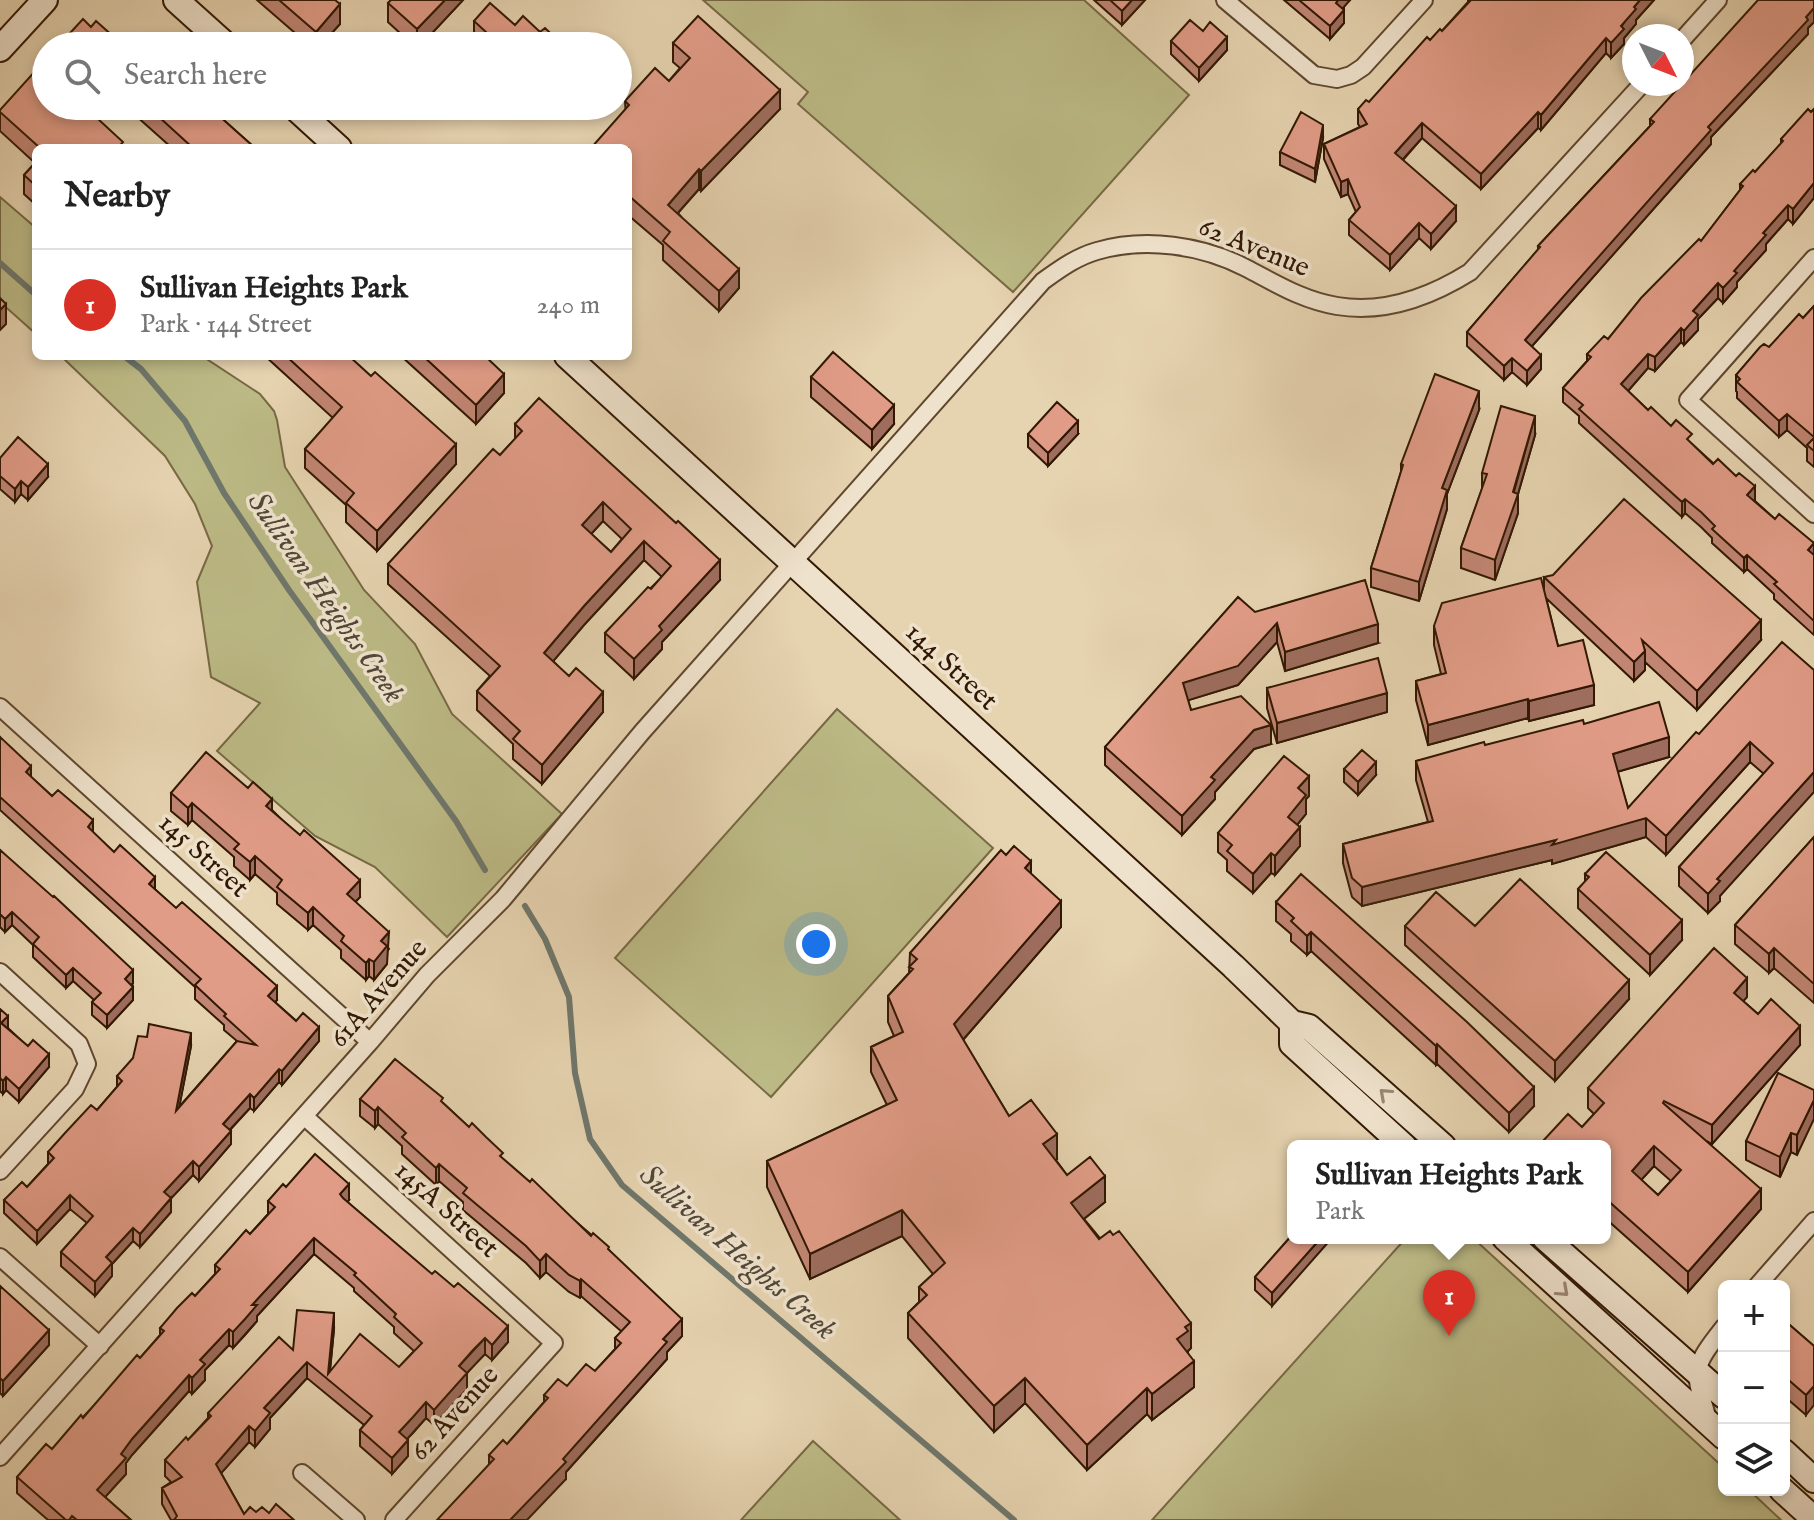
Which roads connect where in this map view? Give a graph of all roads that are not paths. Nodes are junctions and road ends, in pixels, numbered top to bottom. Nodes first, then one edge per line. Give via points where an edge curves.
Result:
1 (45, 0) edge
2 (176, 0) edge
3 (1225, 0) edge
4 (1424, 0) edge
5 (1718, 0) edge
6 (1694, 27) edge
7 (211, 32) edge
8 (0, 49) edge
9 (1631, 96) edge
10 (308, 120) edge
11 (335, 144) edge
12 (1814, 258) edge
13 (571, 360) edge
14 (1814, 514) edge
15 (794, 563) junction
16 (0, 707) edge
17 (0, 972) edge
18 (1292, 1023) junction
19 (370, 1042) junction
20 (304, 1116) junction
21 (1397, 1140) edge
22 (1436, 1140) edge
23 (0, 1171) edge
24 (1814, 1221) edge
25 (1512, 1244) edge
26 (1552, 1244) edge
27 (0, 1257) edge
28 (1762, 1280) edge
29 (1718, 1336) edge
30 (554, 1343) joint
31 (100, 1346) junction
32 (1696, 1370) junction
33 (1718, 1390) edge
34 (1716, 1430) edge
35 (0, 1457) edge
36 (1790, 1458) edge
37 (302, 1473) dead end
38 (1814, 1480) edge
39 (1789, 1496) edge
40 (1814, 1519) edge
41 (356, 1520) edge
42 (394, 1520) edge

1 - 8 main road
2 - 7 main road
3 - 4 street via 1314,75 1337,79 1363,67
5 - 6 street
9 - 15 street, 62 Avenue via 1470,272 1416,300 1339,306 1300,297 1213,254 1176,245 1097,251 1067,264 1021,304
10 - 11 main road
12 - 14 street via 1688,400
13 - 15 main road, 144 Street
15 - 18 main road, 144 Street
15 - 19 street, 61A Avenue via 642,732 503,899
16 - 19 street, 145 Street
17 - 23 street via 79,1044 87,1064 75,1089
18 - 21 main road, 144 Street via 1292,1044
22 -> 18 main road, 144 Street via 1309,1027
19 - 20 street, 61A Avenue
20 - 30 street, 145A Street
20 - 31 street, 61A Avenue
24 - 28 street
25 -> 34 main road
26 - 32 main road
27 - 31 street
29 - 32 street
30 - 42 street, 62 Avenue
31 - 35 street, 61A Avenue
32 - 33 main road
32 - 34 street
36 - 38 main road
37 - 41 street
39 - 40 main road

